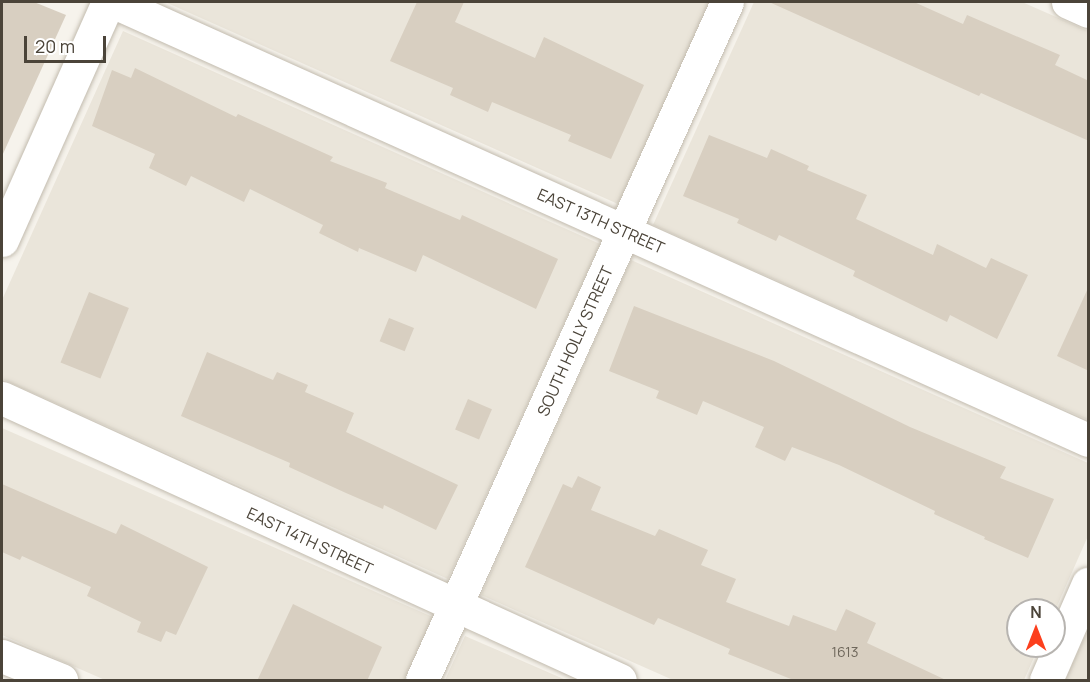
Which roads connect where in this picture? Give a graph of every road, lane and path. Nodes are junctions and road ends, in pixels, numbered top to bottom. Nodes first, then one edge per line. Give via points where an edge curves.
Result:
1 (108, 2) edge
2 (114, 2) edge
3 (727, 2) edge
4 (1068, 2) edge
5 (1089, 11) edge
6 (624, 231) junction
7 (2, 240) edge
8 (2, 399) edge
9 (1089, 440) edge
10 (1089, 584) edge
11 (455, 607) junction
12 (2, 656) edge
13 (61, 681) edge
14 (422, 681) edge
15 (620, 681) edge
16 (1046, 681) edge

1 - 7 street
2 - 6 street, EAST 13TH STREET
3 - 6 street, SOUTH HOLLY STREET
4 - 5 street
6 - 9 street, EAST 13TH STREET
6 - 11 street, SOUTH HOLLY STREET
8 - 11 street, EAST 14TH STREET
10 - 16 street
11 - 14 street, SOUTH HOLLY STREET
11 - 15 street, EAST 14TH STREET
12 - 13 street

